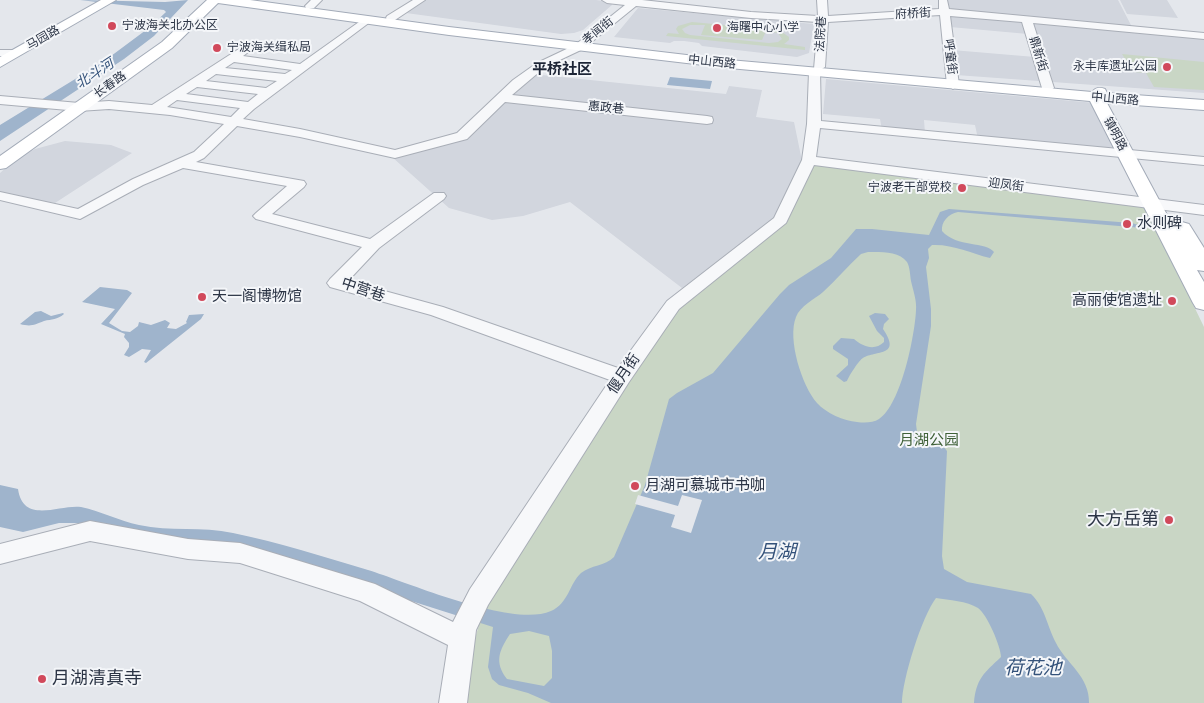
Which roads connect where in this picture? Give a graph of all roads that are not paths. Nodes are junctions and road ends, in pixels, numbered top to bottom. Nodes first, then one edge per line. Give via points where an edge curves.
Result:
1 (110, 0) edge
2 (214, 0) edge
3 (222, 0) edge
4 (265, 0) edge
5 (420, 0) edge
6 (607, 0) edge
7 (822, 0) edge
8 (943, 0) edge
9 (629, 2) edge
10 (314, 3) edge
11 (944, 12) junction
12 (391, 18) junction
13 (823, 19) junction
14 (366, 20) junction
15 (1027, 20) junction
16 (1204, 36) edge
17 (576, 45) junction
18 (249, 46) dead end
19 (0, 53) edge
20 (17, 53) junction
21 (232, 58) junction
22 (0, 63) edge
23 (300, 67) junction
24 (214, 70) junction
25 (817, 70) junction
26 (285, 78) junction
27 (953, 82) junction
28 (194, 83) junction
29 (1048, 88) junction
30 (268, 92) junction
31 (175, 96) junction
32 (1102, 96) junction
33 (504, 98) junction
34 (1204, 99) edge
35 (0, 100) edge
36 (30, 104) joint
37 (1204, 105) edge
38 (250, 106) junction
39 (80, 107) junction
40 (155, 109) junction
41 (707, 120) dead end
42 (234, 123) junction
43 (814, 124) junction
44 (1134, 155) junction
45 (808, 160) junction
46 (1204, 161) edge
47 (0, 164) edge
48 (182, 164) junction
49 (0, 196) edge
50 (439, 196) dead end
51 (1160, 204) junction
52 (1204, 210) edge
53 (373, 245) junction
54 (1204, 265) edge
55 (1204, 303) edge
56 (622, 377) junction
57 (0, 554) edge
58 (479, 597) joint
59 (462, 634) junction
60 (452, 703) edge

1 - 20 main road, 马园路
2 - 39 main road, 长春路 via 167,46
3 - 14 main road, 中山西路
4 - 10 main road, 中山西路
5 - 12 street
6 - 9 street
7 - 13 street, 法院巷
8 - 11 street, 呼童街
9 - 13 street, 府桥街
9 - 17 street, 孝闻街
10 - 12 main road, 中山西路
11 - 13 street, 府桥街
11 - 15 street, 府桥街
11 - 27 street, 呼童街
12 - 17 main road, 中山西路
13 - 25 street, 法院巷
14 - 17 main road, 中山西路
14 - 23 street
15 - 16 street, 府桥街
15 - 29 street, 鼎新街
17 - 25 main road, 中山西路
17 - 33 street via 517,83
18 - 21 street
19 - 20 street
20 - 22 main road, 马园路
21 - 23 street
21 - 24 street
23 - 26 street
24 - 26 street
24 - 28 street
25 - 27 main road, 中山西路
25 - 43 street, 偃月街
26 - 30 street
27 - 29 main road, 中山西路
27 - 32 main road, 中山西路
28 - 30 street
28 - 31 street
29 - 32 main road, 中山西路
30 - 38 street
31 - 38 street
31 - 40 street
32 - 34 main road, 中山西路
32 - 37 main road, 中山西路
32 - 44 main road, 镇明路
33 - 41 street, 惠政巷
33 - 42 street via 458,138 395,154 300,133
35 - 36 street
36 - 39 street
38 - 42 street
39 - 40 street via 109,104
39 - 47 main road, 长春路
40 - 42 street
42 - 48 street via 199,155
43 - 44 street
43 - 45 street, 偃月街
44 - 46 street
44 - 51 main road, 镇明路
45 - 51 street, 迎凤街
45 - 56 street, 偃月街 via 782,220 673,305
48 - 49 street via 138,182 80,214
48 - 53 street via 299,184 261,216
50 - 53 street
51 - 52 street, 迎凤街
51 - 54 main road, 镇明路
51 - 55 main road, 镇明路
53 - 56 street, 中营巷 via 336,284 437,311
56 - 58 street, 偃月街
57 - 59 street via 90,531 188,549 240,553 366,592
58 - 59 street, 偃月街
59 - 60 street, 偃月街

